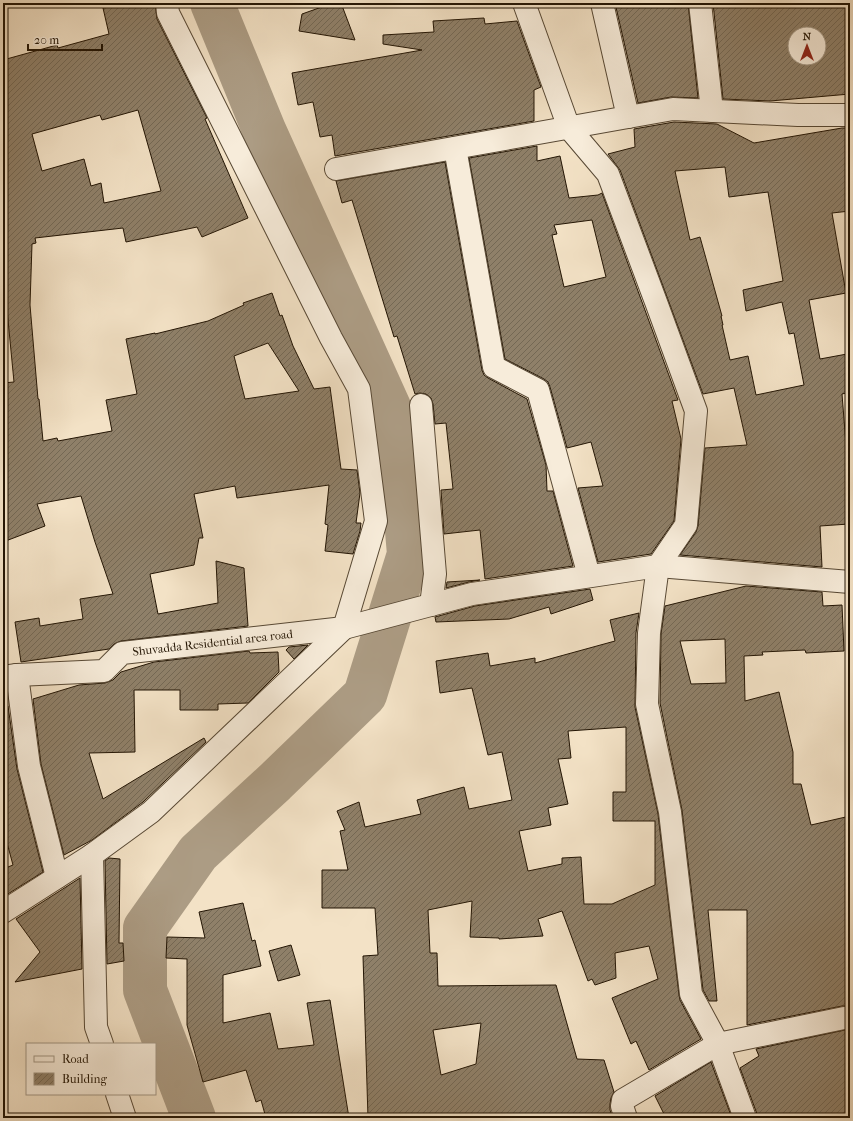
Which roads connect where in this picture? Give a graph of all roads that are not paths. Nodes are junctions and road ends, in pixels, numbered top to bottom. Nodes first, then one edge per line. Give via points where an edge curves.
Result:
1 (167, 3) edge
2 (524, 3) edge
3 (602, 3) edge
4 (700, 3) edge
5 (712, 111) junction
6 (850, 115) edge
7 (628, 117) junction
8 (570, 128) junction
9 (455, 148) junction
10 (336, 169) dead end
11 (421, 405) dead end
12 (658, 566) junction
13 (589, 576) junction
14 (850, 582) edge
15 (431, 605) junction
16 (344, 628) junction
17 (10, 676) edge
18 (92, 855) junction
19 (58, 877) junction
20 (3, 912) edge
21 (850, 1018) edge
22 (102, 1043) edge
23 (718, 1044) junction
24 (117, 1095) edge
25 (125, 1118) edge
26 (626, 1118) edge
27 (745, 1118) edge

1 - 16 street via 168,13 359,389 376,521
2 - 8 street
3 - 7 street
4 - 5 street
5 - 6 street
5 - 7 street via 673,109
7 - 8 street
8 - 9 street
8 - 12 street via 608,174 696,411 686,525
9 - 10 street
9 - 13 street via 494,368 538,390
11 - 15 street via 435,574
12 - 13 street, Shuvadda Residential area road
12 - 14 street, Shuvadda Residential area road
12 - 23 street via 649,634 647,704 670,812 691,994
13 - 15 street, Shuvadda Residential area road via 472,594
15 - 16 street, Shuvadda Residential area road
16 - 17 street, Shuvadda Residential area road via 122,653 104,670
16 - 18 street via 151,812
17 - 19 street via 29,766
18 - 19 street
18 - 22 street via 96,1027
19 - 20 street
21 - 23 street
23 - 26 street via 624,1100 622,1106
23 - 27 street
24 - 25 street

